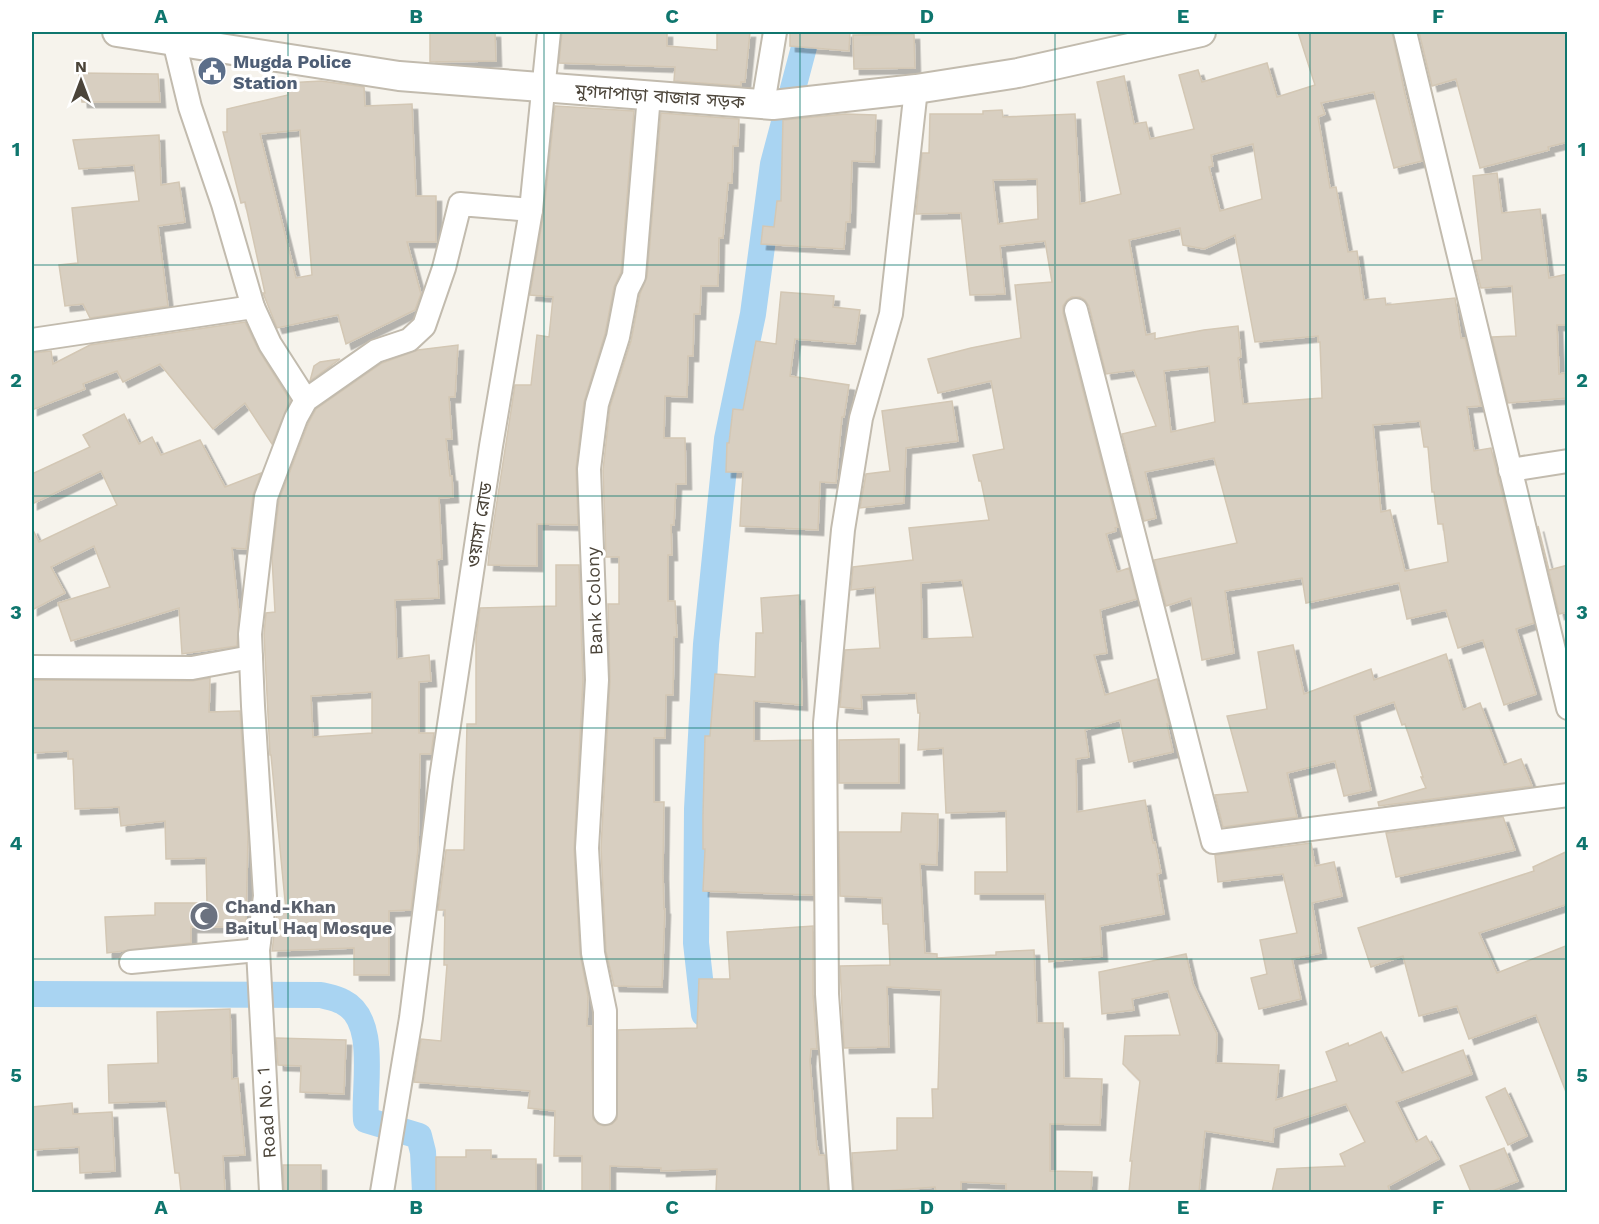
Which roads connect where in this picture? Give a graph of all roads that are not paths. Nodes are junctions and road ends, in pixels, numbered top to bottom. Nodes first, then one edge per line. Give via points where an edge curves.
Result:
1 (117, 32) edge
2 (549, 32) edge
3 (775, 32) edge
4 (1201, 32) edge
5 (1405, 32) edge
6 (174, 41) junction
7 (543, 87) junction
8 (916, 89) junction
9 (649, 95) junction
10 (768, 104) junction
11 (531, 210) junction
12 (254, 307) junction
13 (1076, 310) dead end
14 (32, 340) edge
15 (306, 400) junction
16 (1568, 461) edge
17 (1510, 470) junction
18 (251, 657) junction
19 (32, 667) edge
20 (1568, 708) edge
21 (1568, 795) edge
22 (259, 956) junction
23 (131, 962) dead end
24 (605, 1113) dead end
25 (383, 1186) edge
26 (271, 1192) edge
27 (841, 1192) edge

1 - 6 street, মুগদাপাড়া বাজার সড়ক
2 - 7 street, ওয়াসা রোড
3 - 10 street
4 - 8 street, মুগদাপাড়া বাজার সড়ক via 1018,73
5 - 17 street
6 - 7 street, মুগদাপাড়া বাজার সড়ক via 399,76
6 - 12 street via 190,107
7 - 9 street, মুগদাপাড়া বাজার সড়ক
7 - 11 street, ওয়াসা রোড
8 - 10 street, মুগদাপাড়া বাজার সড়ক
8 - 27 street via 891,314 861,418 843,530 825,723 827,994
9 - 10 street, মুগদাপাড়া বাজার সড়ক
9 - 24 street, Bank Colony via 634,276 597,404 589,469 597,680 587,848 593,953 605,1011
11 - 15 street via 460,204 424,326 409,340 376,351
11 - 25 street, ওয়াসা রোড via 491,446 441,778 411,1018
12 - 14 street
12 - 15 street via 270,344
13 - 21 street via 1213,842
15 - 18 street, Road No. 1 via 266,497 250,634
16 - 17 street
17 - 20 street
18 - 19 street via 192,668
18 - 22 street, Road No. 1 via 265,896
22 - 23 street
22 - 26 street, Road No. 1

